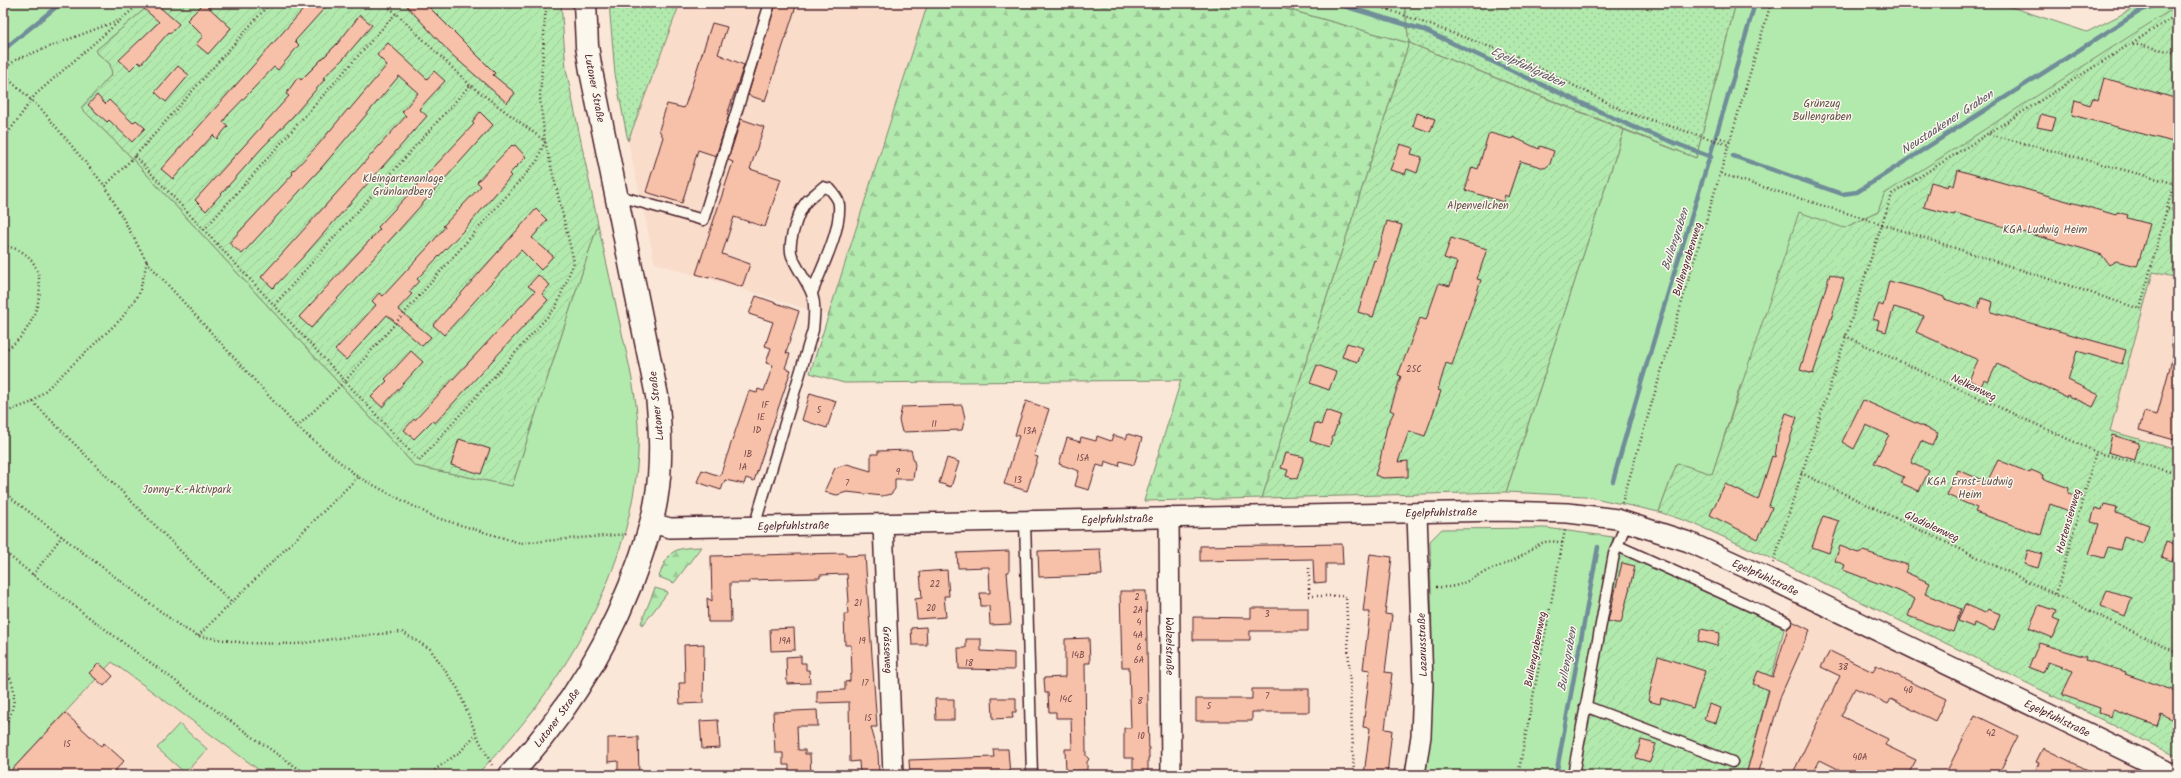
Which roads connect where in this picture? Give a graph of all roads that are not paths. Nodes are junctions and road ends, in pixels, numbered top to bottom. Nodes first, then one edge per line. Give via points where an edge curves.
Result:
1 (585, 3) edge
2 (770, 3) edge
3 (616, 195) junction
4 (812, 293) junction
5 (2178, 339) edge
6 (2178, 345) edge
7 (1417, 514) junction
8 (1169, 517) junction
9 (1622, 520) junction
10 (1025, 521) junction
11 (652, 523) junction
12 (883, 525) junction
13 (754, 527) junction
14 (1618, 546) junction
15 (1786, 622) dead end
16 (1585, 706) junction
17 (1732, 762) dead end
18 (501, 770) edge
19 (893, 775) edge
20 (1032, 775) edge
21 (1171, 775) edge
22 (1415, 775) edge
23 (1574, 775) edge
24 (2175, 775) edge

1 - 3 street, Lutoner Straße via 590,65
2 - 3 lane via 703,220
3 - 11 street, Lutoner Straße via 657,396 661,451
4 - 4 lane via 791,254 792,239 799,214 806,202 823,187 830,189 835,196 839,203 839,214 834,236
4 - 13 lane via 815,306 813,330
5 - 6 lane
7 - 8 street, Egelpfuhlstraße
7 - 9 street, Egelpfuhlstraße via 1501,511 1568,513
7 - 22 street, Lazarusstraße via 1423,683 1421,736
8 - 10 street, Egelpfuhlstraße
8 - 21 street, Walzelstraße
9 - 14 lane
9 - 24 street, Egelpfuhlstraße via 1689,542 1768,578
10 - 12 street, Egelpfuhlstraße
10 - 20 lane
11 - 13 street, Egelpfuhlstraße via 670,528
11 - 18 street, Lutoner Straße via 620,611 598,656 562,712
12 - 13 street, Egelpfuhlstraße
12 - 19 street, Grässeweg
14 - 15 lane
14 - 16 lane via 1614,554
16 - 17 lane
16 - 23 lane

